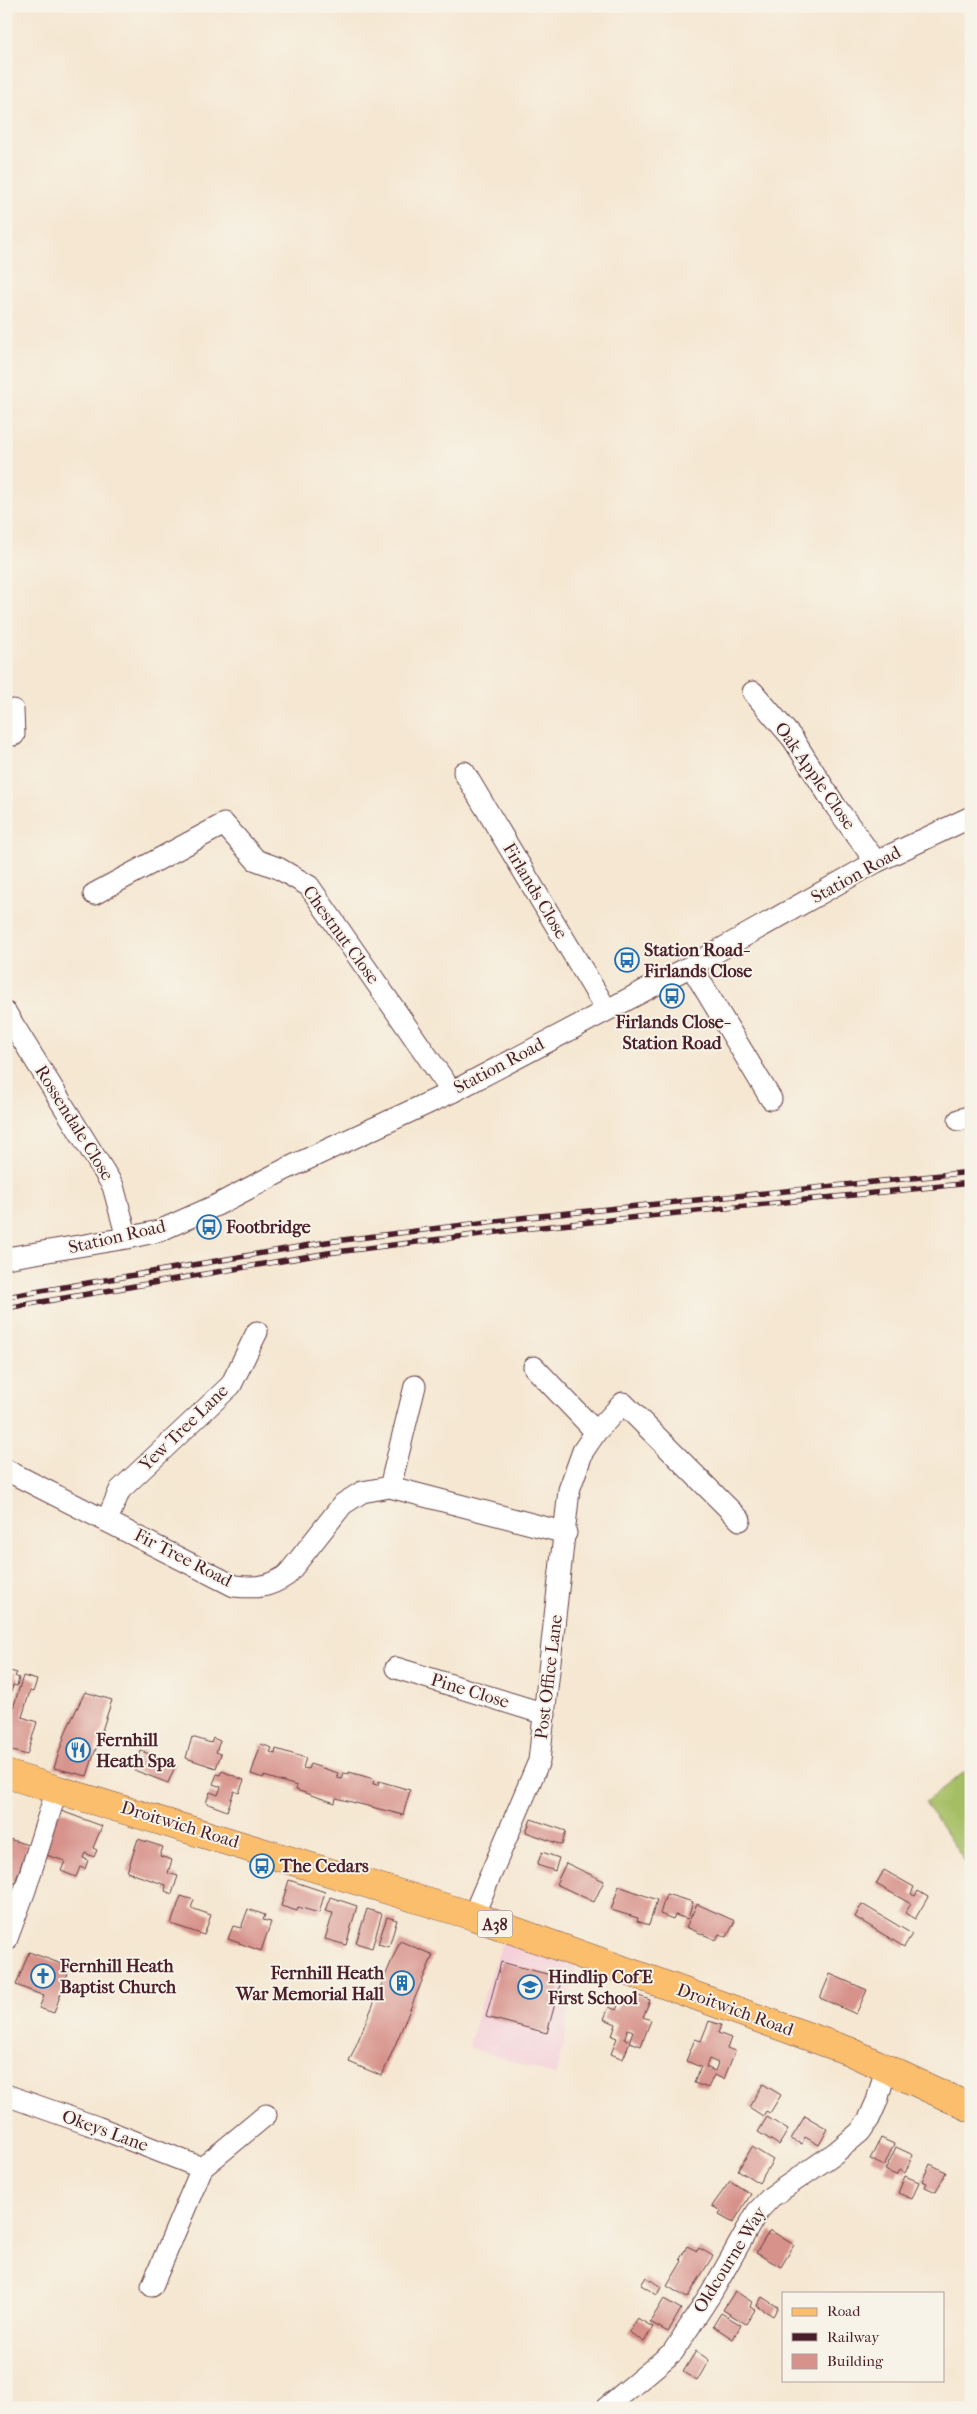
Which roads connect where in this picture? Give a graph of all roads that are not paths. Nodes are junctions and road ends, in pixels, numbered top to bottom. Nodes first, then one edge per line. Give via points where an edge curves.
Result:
1 (753, 692) dead end
2 (16, 709) edge
3 (14, 735) dead end
4 (464, 772) dead end
5 (971, 817) edge
6 (876, 862) junction
7 (94, 894) dead end
8 (691, 966) junction
9 (606, 1009) junction
10 (6, 1013) edge
11 (452, 1092) junction
12 (770, 1099) dead end
13 (127, 1238) junction
14 (6, 1258) edge
15 (257, 1332) dead end
16 (534, 1367) dead end
17 (415, 1386) dead end
18 (596, 1432) junction
19 (6, 1470) edge
20 (390, 1487) junction
21 (107, 1520) junction
22 (740, 1520) dead end
23 (566, 1533) junction
24 (396, 1668) dead end
25 (545, 1714) junction
26 (6, 1774) edge
27 (57, 1789) junction
28 (473, 1916) junction
29 (6, 1941) edge
30 (886, 2068) junction
31 (6, 2096) edge
32 (971, 2108) edge
33 (266, 2116) dead end
34 (202, 2168) junction
35 (152, 2286) dead end
36 (606, 2408) edge

1 - 6 street, Oak Apple Close via 793,739
2 - 3 street
4 - 9 street, Firlands Close
5 - 6 street, Station Road
6 - 8 street, Station Road
7 - 11 street, Chestnut Close via 224,824 256,860 278,868 309,886
8 - 9 street, Station Road
8 - 12 street
9 - 11 street, Station Road
10 - 13 street, Rossendale Close via 113,1186
11 - 13 street, Station Road via 286,1169 217,1205 159,1231
13 - 14 street, Station Road
15 - 21 street, Yew Tree Lane via 231,1385 120,1490
16 - 18 street
17 - 20 street
18 - 22 street, Post Office Lane via 623,1403
18 - 23 street, Post Office Lane via 584,1451 569,1490
19 - 21 street, Fir Tree Road
20 - 21 street, Fir Tree Road via 362,1492 344,1504 287,1575 257,1588 234,1586
20 - 23 street, Fir Tree Road
23 - 25 street, Post Office Lane
24 - 25 street, Pine Close
25 - 28 street, Post Office Lane via 539,1761
26 - 27 main road, Droitwich Road / A38
27 - 28 main road, Droitwich Road / A38
27 - 29 street
28 - 30 main road, Droitwich Road / A38 via 849,2051
30 - 32 main road, Droitwich Road / A38
30 - 36 street, Oldcourne Way via 877,2101 860,2132 771,2197 757,2212 712,2292 672,2352
31 - 34 street, Okeys Lane
33 - 34 street
34 - 35 street

